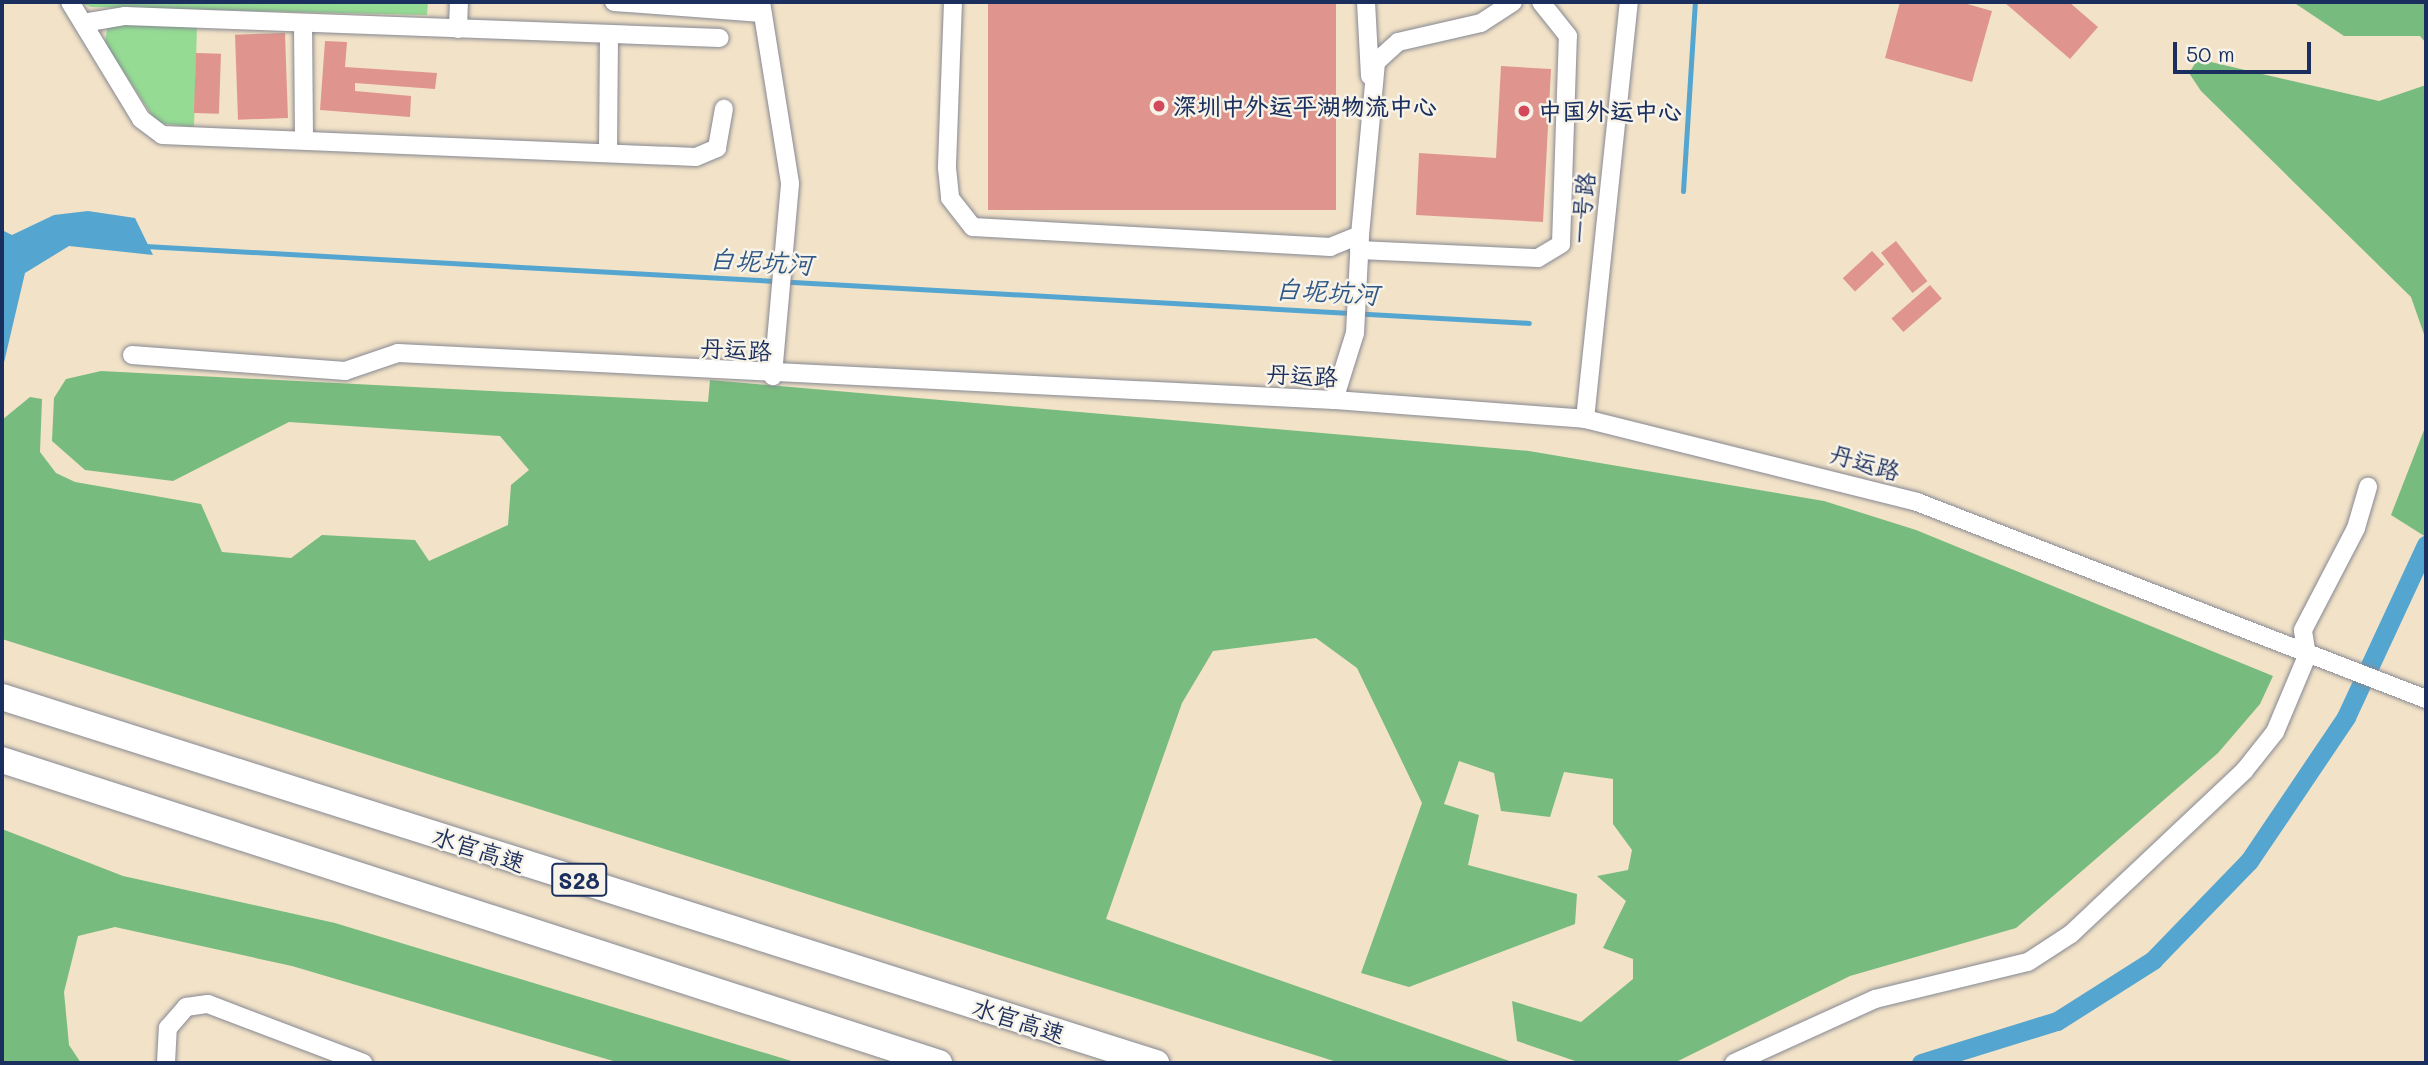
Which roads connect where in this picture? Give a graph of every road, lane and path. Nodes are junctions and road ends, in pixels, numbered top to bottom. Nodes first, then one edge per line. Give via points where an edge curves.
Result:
1 (70, 2) edge
2 (459, 2) edge
3 (614, 2) edge
4 (953, 2) edge
5 (1366, 2) edge
6 (1513, 2) edge
7 (1541, 2) edge
8 (1629, 2) edge
9 (762, 7) edge
10 (83, 23) junction
11 (303, 23) junction
12 (458, 29) junction
13 (610, 34) junction
14 (720, 38) dead end
15 (1370, 76) junction
16 (724, 109) dead end
17 (304, 139) junction
18 (608, 151) junction
19 (1360, 242) junction
20 (132, 355) dead end
21 (774, 376) junction
22 (1334, 400) junction
23 (1585, 419) junction
24 (2368, 487) dead end
25 (2307, 656) junction
26 (2, 697) edge
27 (2426, 699) edge
28 (2, 760) edge
29 (166, 1063) edge
30 (363, 1063) edge
31 (939, 1063) edge
32 (1156, 1063) edge
33 (1734, 1063) edge

1 - 10 street
2 - 12 street
3 - 9 street
4 - 19 street via 947,168 950,198 973,227 1330,247
5 - 15 street
6 - 15 street via 1481,23 1398,42
7 - 19 street via 1568,36 1561,244 1538,258
8 - 23 street, 一号路
9 - 21 street via 790,184
10 - 11 street via 125,16
10 - 17 street via 152,131
11 - 12 street
11 - 17 street
12 - 13 street
13 - 14 street
13 - 18 street
15 - 19 street
16 - 18 street via 722,138 709,155
17 - 18 street
19 - 22 street via 1355,333
20 - 21 street, 丹运路 via 345,371 398,353
21 - 22 street, 丹运路
22 - 23 street, 丹运路
23 - 25 street, 丹运路 via 1917,502
24 - 25 street via 2356,528 2303,630
25 - 27 street, 丹运路
25 - 33 street via 2275,732 2244,771 2052,949 2028,962 1875,999
26 - 32 highway, 水官高速 / S28
28 - 31 highway, S28
29 - 30 street via 168,1028 186,1007 208,1004

